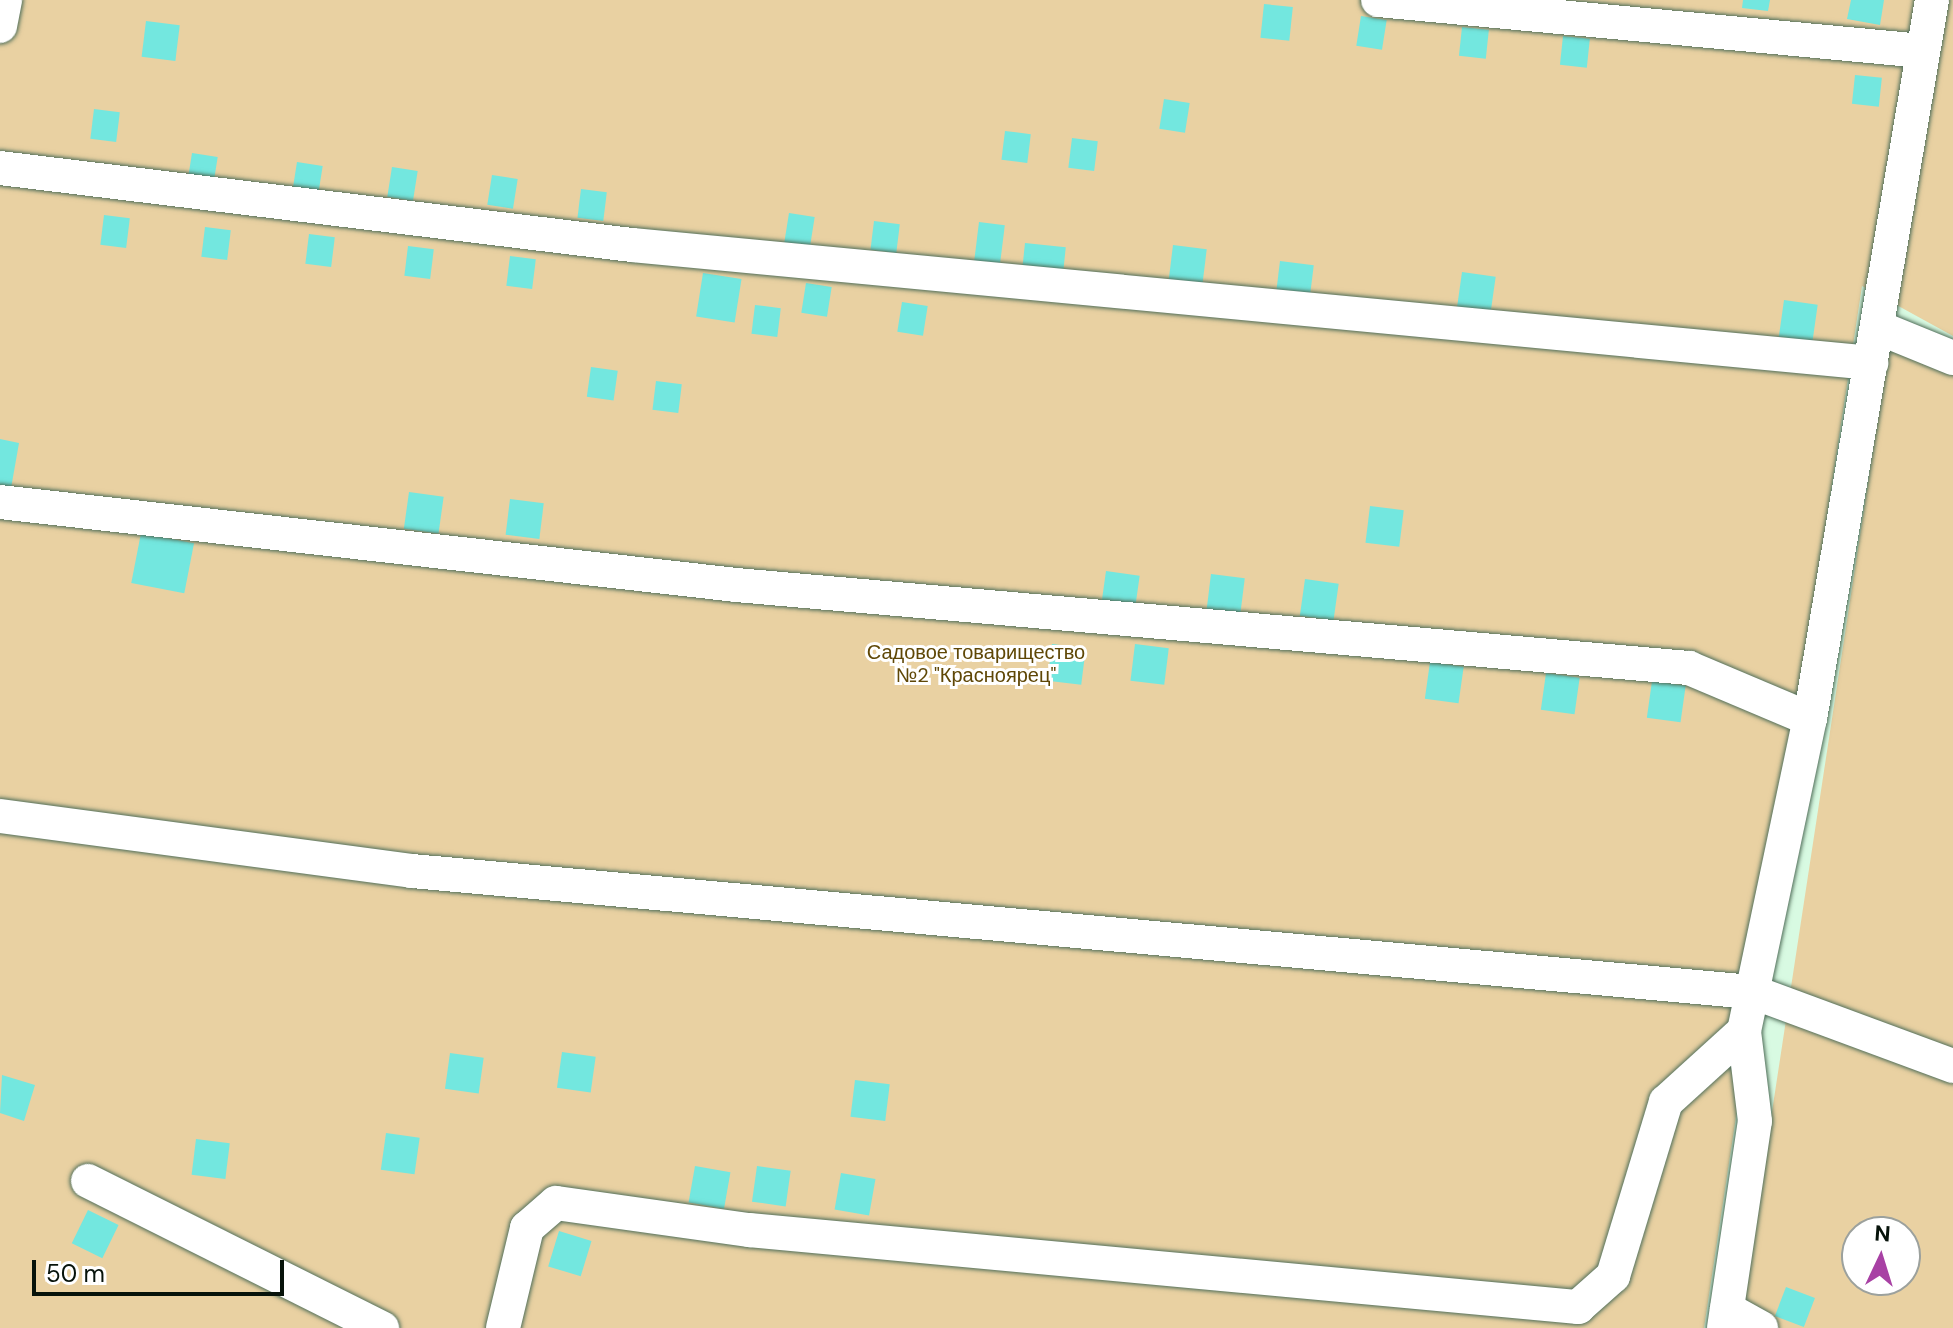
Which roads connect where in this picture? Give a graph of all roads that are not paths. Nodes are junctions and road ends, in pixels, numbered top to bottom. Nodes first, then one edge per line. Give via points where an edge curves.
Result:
1 (5, 0) edge
2 (1378, 0) edge
3 (1932, 0) edge
4 (0, 26) edge
5 (1923, 51) junction
6 (0, 168) edge
7 (1877, 327) junction
8 (1953, 358) edge
9 (1871, 363) junction
10 (0, 502) edge
11 (1810, 719) junction
12 (0, 816) edge
13 (1753, 992) junction
14 (1744, 1031) junction
15 (1953, 1066) edge
16 (88, 1181) dead end
17 (1725, 1318) edge
18 (382, 1328) edge
19 (503, 1328) edge
20 (1761, 1328) edge

1 - 4 street
2 - 5 street
3 - 5 street
5 - 7 street
6 - 9 street via 679,250
7 - 8 street
7 - 9 street
9 - 11 street
10 - 11 street via 736,585 1689,668
11 - 13 street
12 - 13 street via 443,874
13 - 14 street
13 - 15 street
14 - 17 street via 1755,1121
14 - 19 street via 1666,1102 1613,1276 1578,1307 764,1231 556,1203 527,1228
16 - 18 street
17 - 20 street

